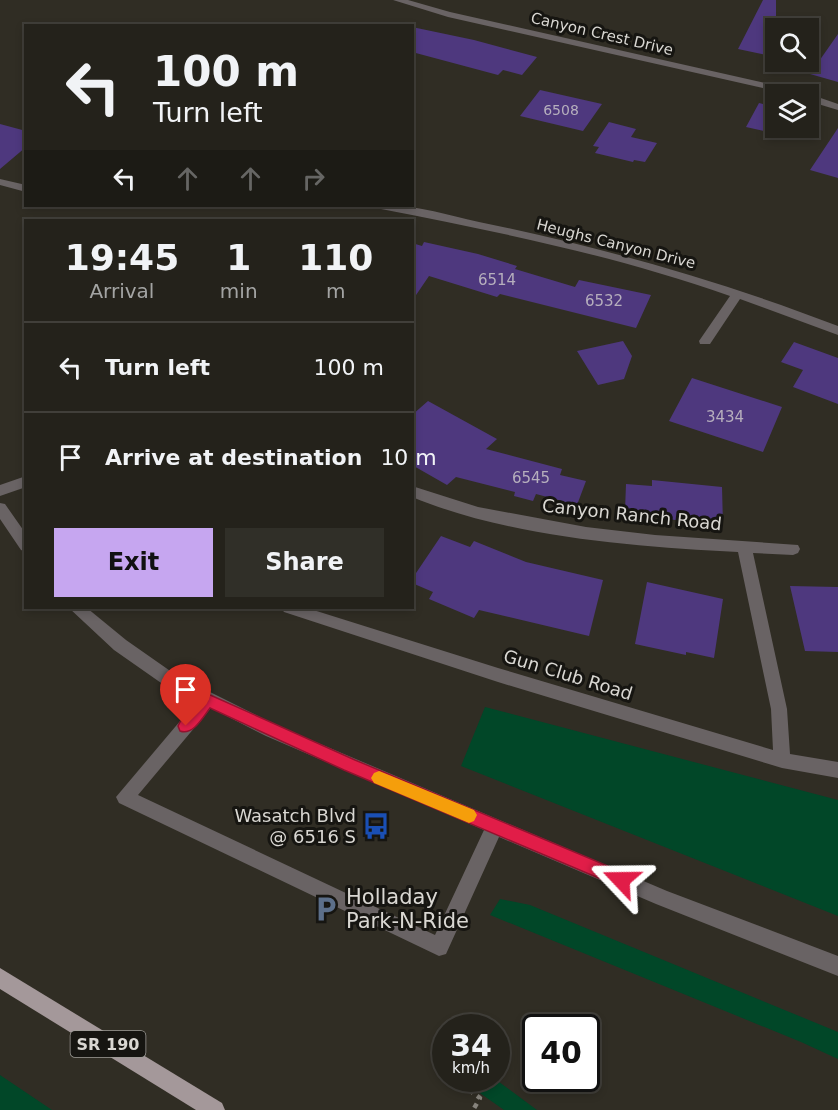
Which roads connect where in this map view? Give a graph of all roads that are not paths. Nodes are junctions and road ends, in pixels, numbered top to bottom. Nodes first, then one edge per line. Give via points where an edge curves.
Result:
1 (398, 0) edge
2 (765, 86) edge
3 (819, 101) edge
4 (838, 107) edge
5 (0, 182) edge
6 (24, 188) edge
7 (387, 207) edge
8 (738, 293) junction
9 (838, 331) edge
10 (705, 341) dead end
11 (24, 482) edge
12 (0, 491) edge
13 (414, 492) edge
14 (0, 508) edge
15 (24, 543) edge
16 (744, 547) junction
17 (793, 549) dead end
18 (78, 609) edge
19 (292, 609) edge
20 (208, 700) junction
21 (782, 760) junction
22 (838, 770) edge
23 (495, 826) junction
24 (838, 966) edge
25 (0, 978) edge
26 (215, 1110) edge

1 - 2 street, Canyon Crest Drive
3 - 4 street
5 - 6 street
7 - 8 street, Heughs Canyon Drive via 607,255
8 - 9 street, Heughs Canyon Drive
8 - 10 street
11 - 12 street
13 - 16 street, Canyon Ranch Road via 493,516 580,532
14 - 15 street
16 - 17 street, Canyon Ranch Road
16 - 21 street, Canyon Ranch Road via 779,709
18 - 20 street via 120,645 170,680
19 - 21 street, Gun Club Road
20 - 23 street
20 - 23 street via 125,797 439,947
21 - 22 street, Gun Club Road
23 - 24 street via 663,898
25 - 26 main road, SR 190

